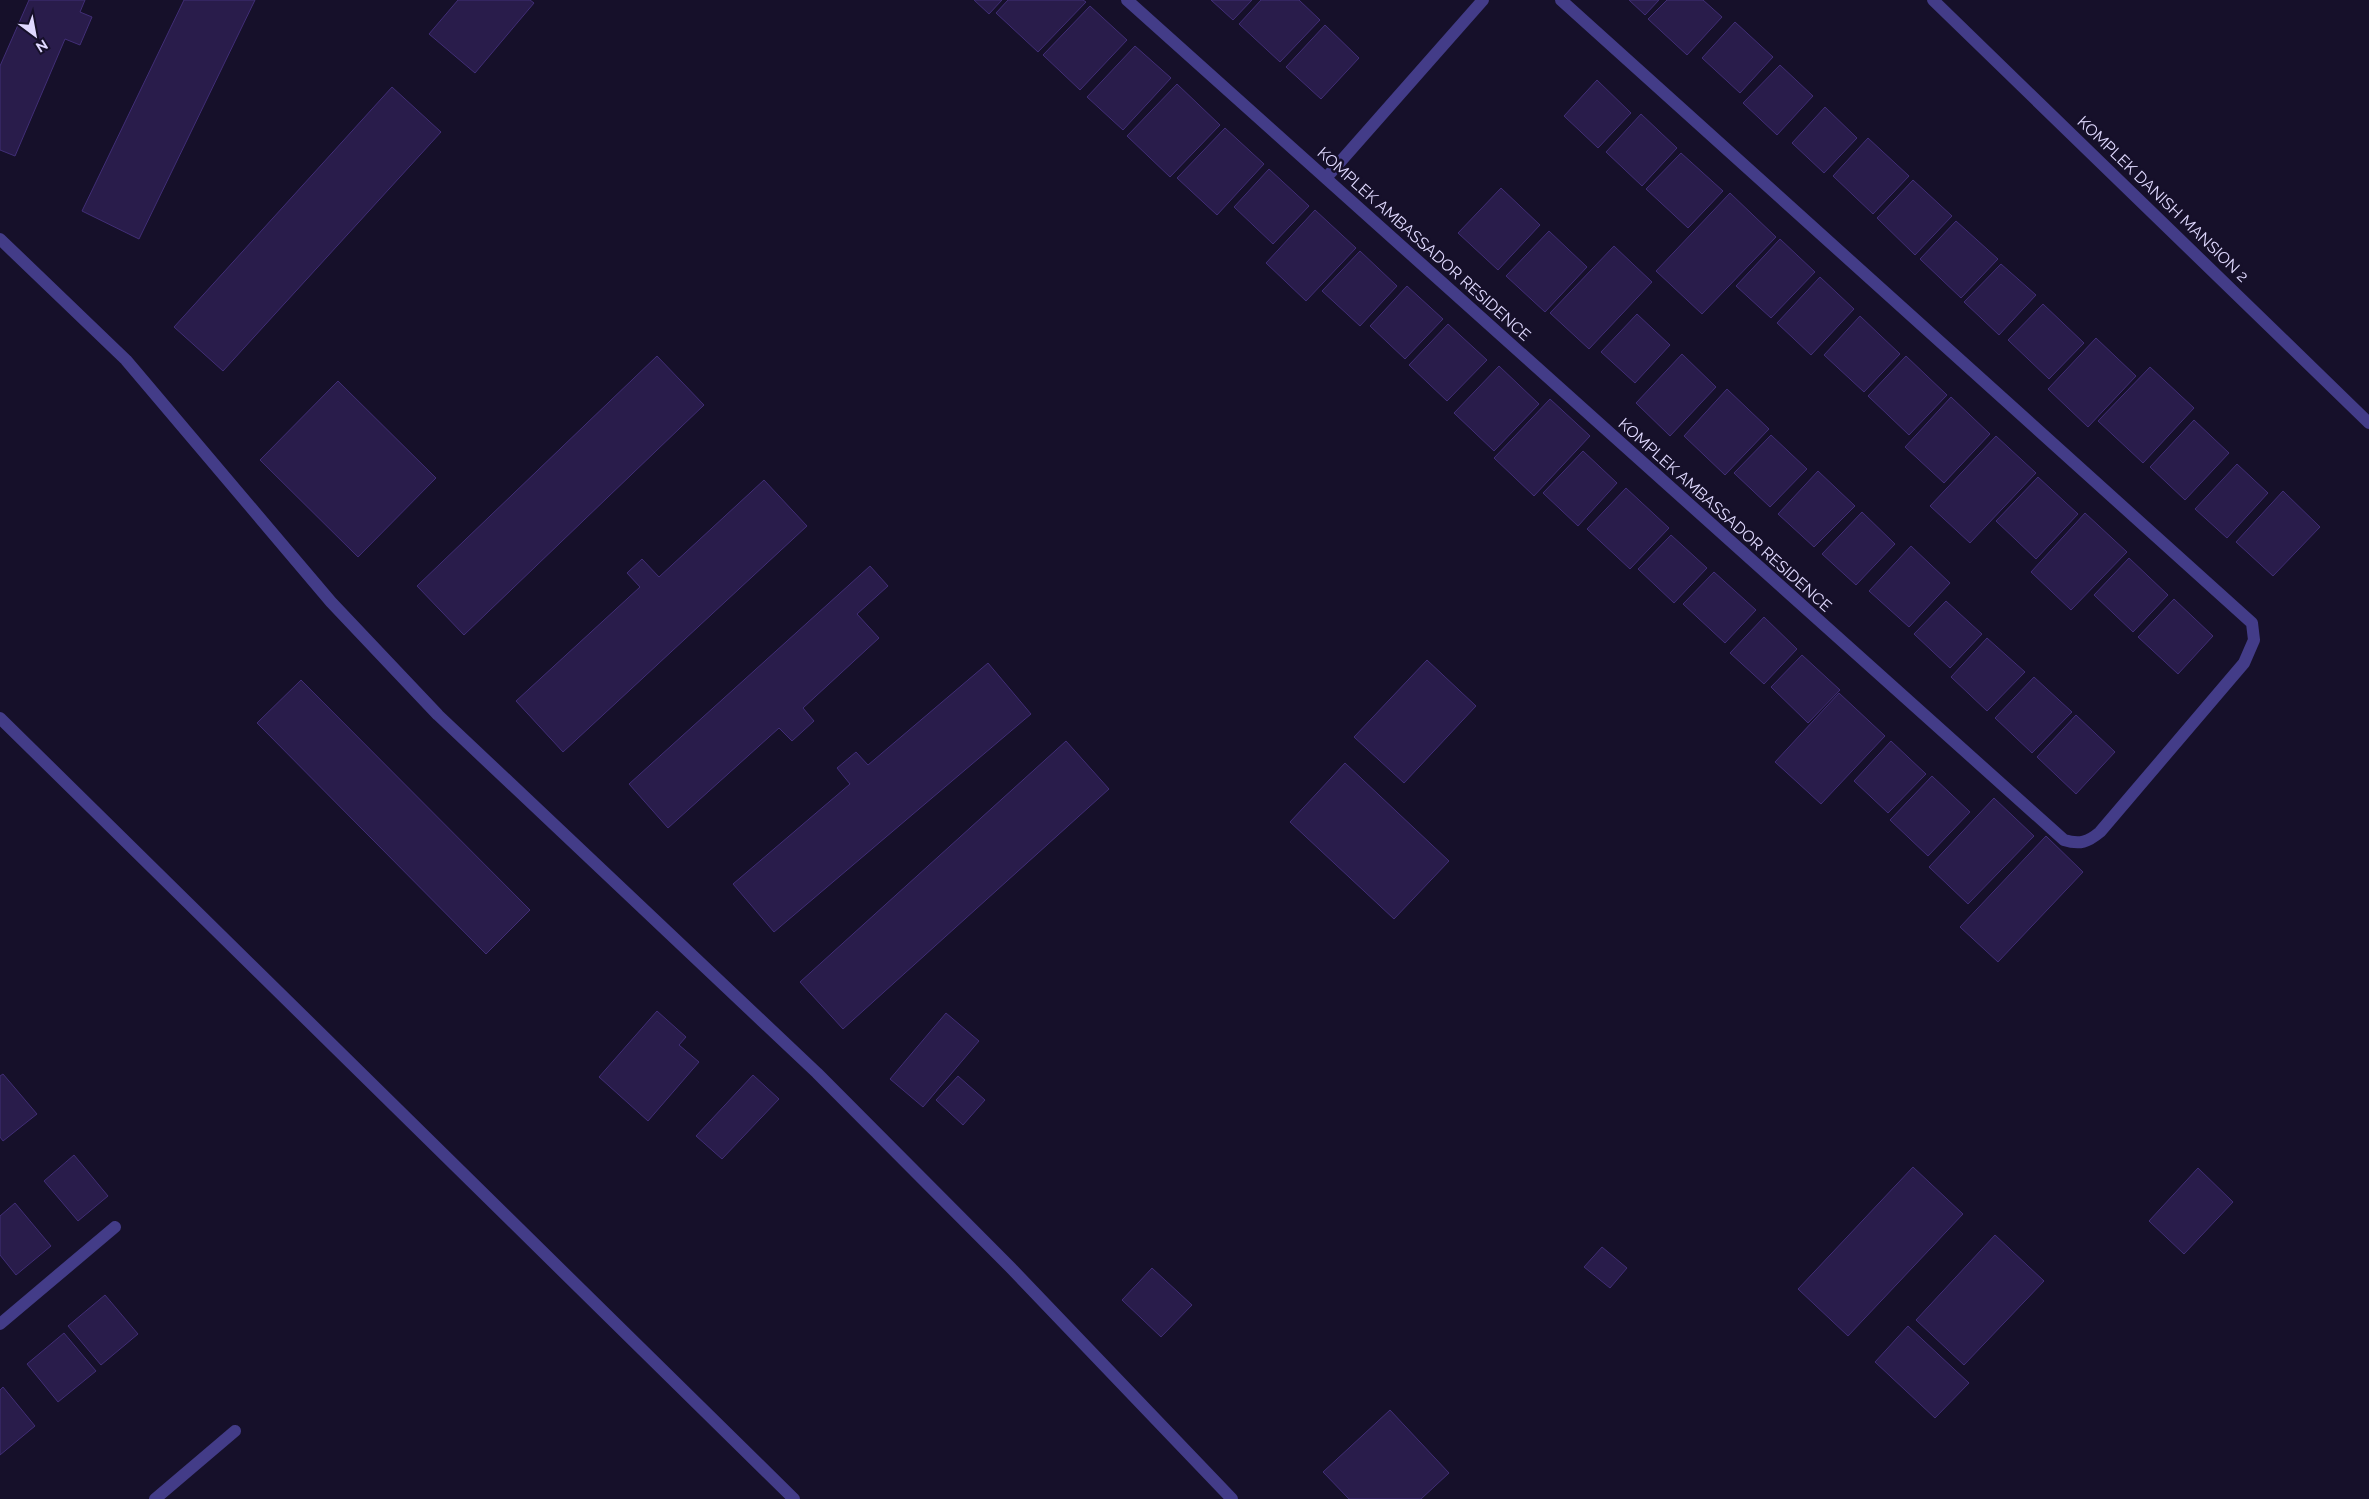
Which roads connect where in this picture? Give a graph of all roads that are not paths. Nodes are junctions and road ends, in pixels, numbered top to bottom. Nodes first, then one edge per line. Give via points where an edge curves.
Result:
1 (1127, 0) edge
2 (1483, 0) edge
3 (1562, 0) edge
4 (1934, 0) edge
5 (1326, 178) junction
6 (0, 239) edge
7 (2369, 423) edge
8 (0, 718) edge
9 (115, 1227) dead end
10 (0, 1324) edge
11 (234, 1431) dead end
12 (155, 1499) edge
13 (794, 1499) edge
14 (1232, 1499) edge

1 - 5 street, KOMPLEK AMBASSADOR RESIDENCE
2 - 5 street
3 - 5 street, KOMPLEK AMBASSADOR RESIDENCE via 2252,623 2254,640 2244,663 2100,832 2087,842 2064,840
4 - 7 street, KOMPLEK DANISH MANSION 2
6 - 14 street via 126,360 331,602 438,715 817,1073 1011,1268
8 - 13 street
9 - 10 street
11 - 12 street

